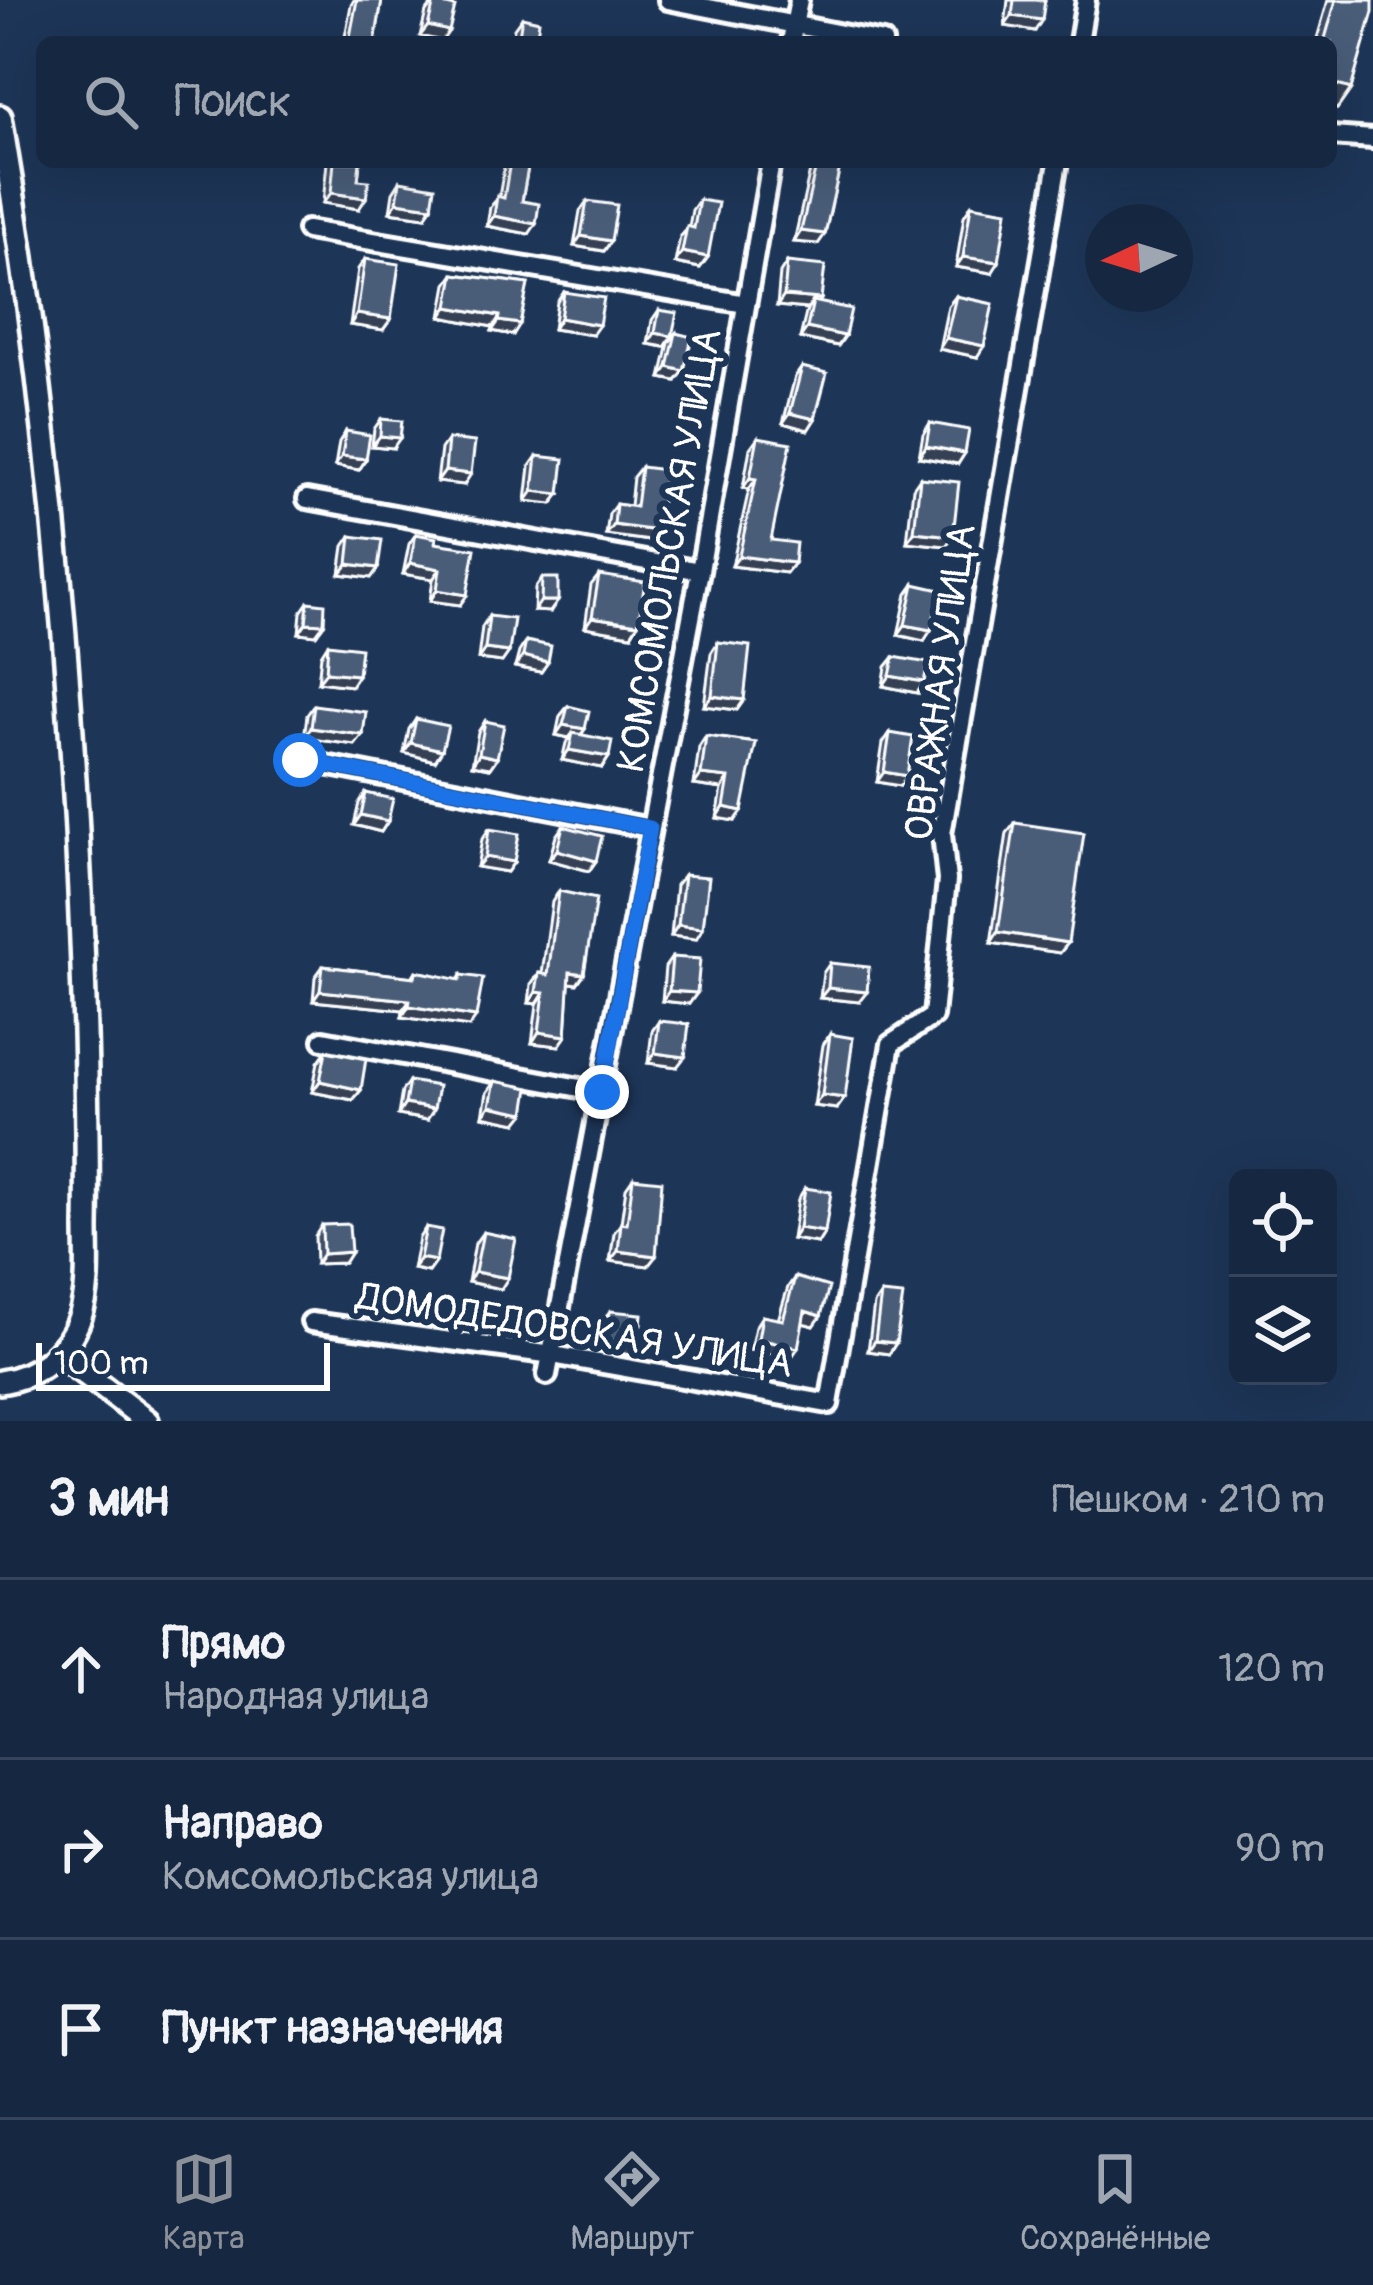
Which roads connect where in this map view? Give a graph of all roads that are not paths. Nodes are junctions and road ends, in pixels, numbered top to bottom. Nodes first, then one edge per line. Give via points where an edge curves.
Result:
1 (668, 0) edge
2 (799, 0) edge
3 (1086, 0) edge
4 (795, 22) junction
5 (792, 36) edge
6 (857, 36) edge
7 (1080, 36) edge
8 (0, 117) edge
9 (1337, 136) edge
10 (1373, 139) edge
11 (770, 168) edge
12 (1057, 168) edge
13 (308, 230) dead end
14 (746, 304) junction
15 (308, 499) dead end
16 (700, 571) junction
17 (300, 760) dead end
18 (650, 828) junction
19 (323, 1040) dead end
20 (602, 1092) junction
21 (310, 1322) dead end
22 (58, 1353) junction
23 (553, 1354) junction
24 (547, 1375) dead end
25 (0, 1382) edge
26 (829, 1404) joint
27 (147, 1421) edge

1 - 4 street
2 - 4 street
3 - 7 street
4 - 5 street
4 - 6 street
8 - 22 street via 53,496 78,807 87,1258 80,1319
9 - 10 street
11 - 14 street, КОМСОМОЛЬСКАЯ УЛИЦА
12 - 26 street, ОВРАЖНАЯ УЛИЦА via 942,834 947,880 933,1016 891,1043
13 - 14 street
14 - 16 street, КОМСОМОЛЬСКАЯ УЛИЦА
15 - 16 street
16 - 18 street, КОМСОМОЛЬСКАЯ УЛИЦА
17 - 18 street
18 - 20 street, КОМСОМОЛЬСКАЯ УЛИЦА
19 - 20 street
20 - 23 street, КОМСОМОЛЬСКАЯ УЛИЦА
21 - 23 street, ДОМОДЕДОВСКАЯ УЛИЦА
22 - 25 street via 28,1375
22 - 27 street
23 - 24 street, КОМСОМОЛЬСКАЯ УЛИЦА
23 - 26 street, ДОМОДЕДОВСКАЯ УЛИЦА

